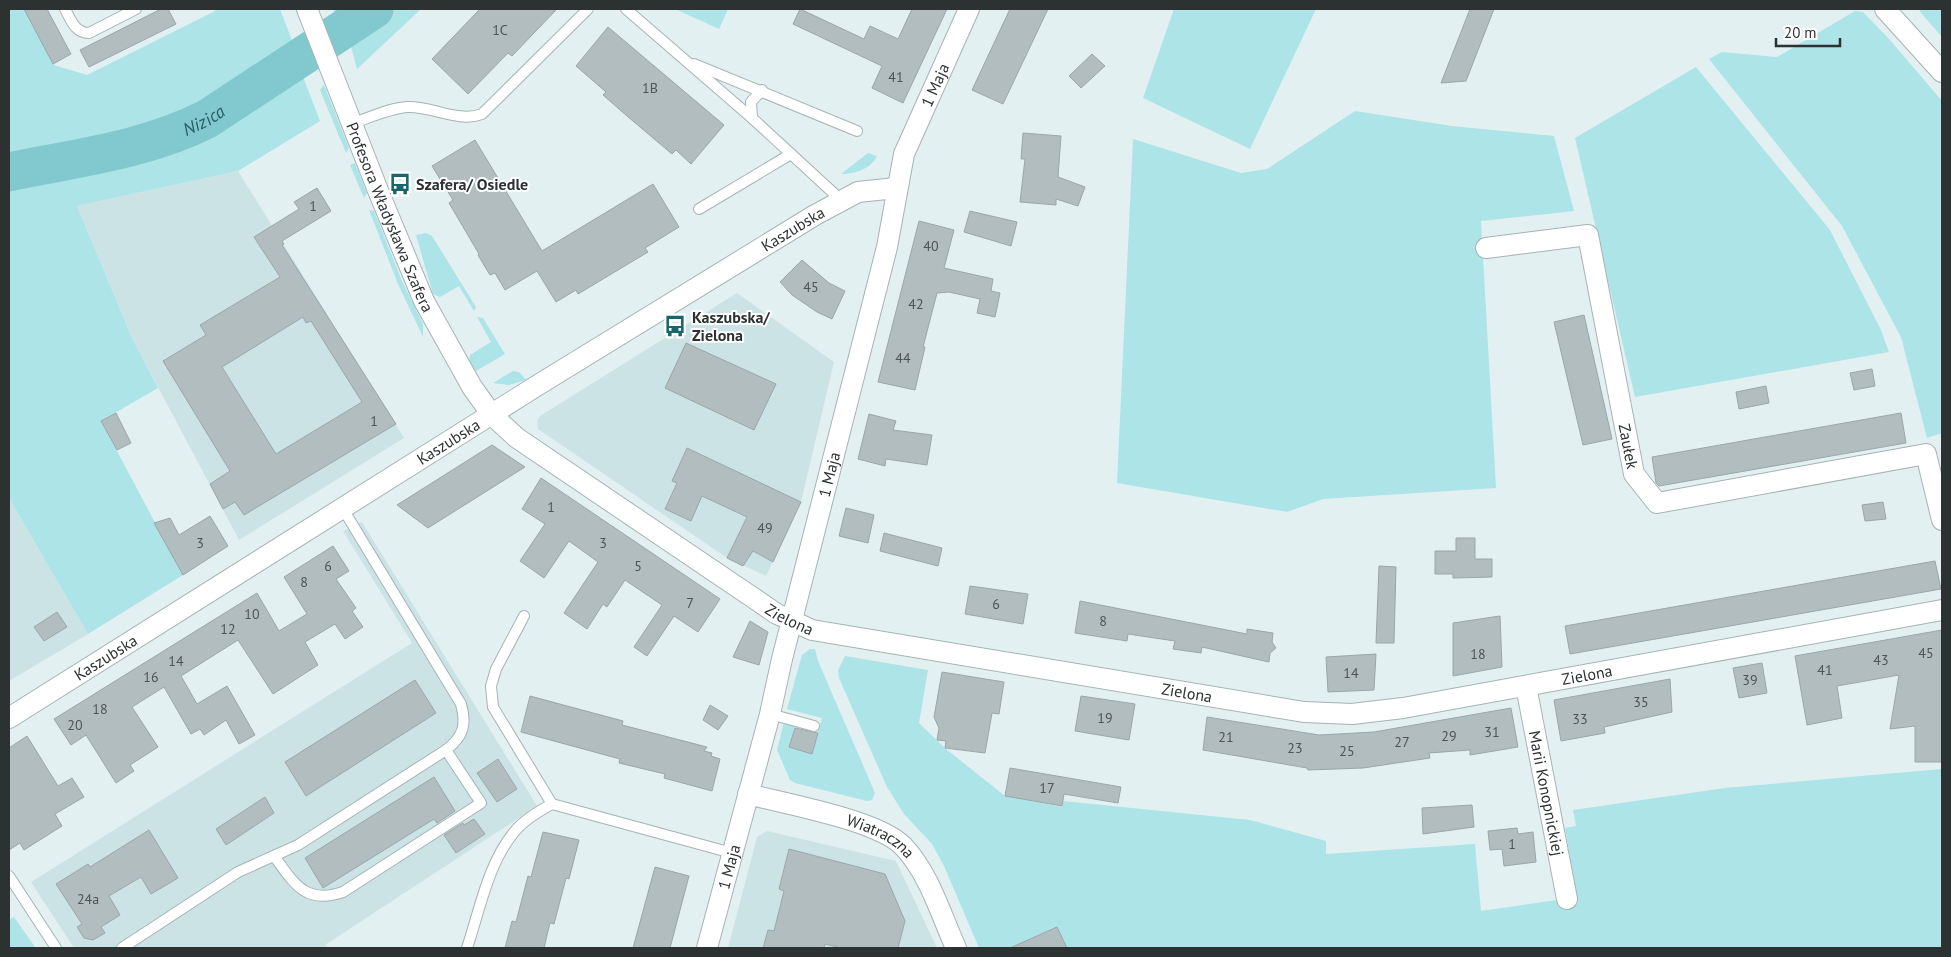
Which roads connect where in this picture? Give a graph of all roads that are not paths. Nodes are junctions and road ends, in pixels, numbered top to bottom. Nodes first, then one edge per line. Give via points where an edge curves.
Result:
1 (65, 9) edge
2 (136, 9) edge
3 (588, 9) edge
4 (626, 9) edge
5 (969, 9) edge
6 (1885, 9) edge
7 (310, 17) edge
8 (686, 61) junction
9 (1942, 72) edge
10 (762, 90) junction
11 (752, 118) junction
12 (351, 124) junction
13 (857, 131) dead end
14 (791, 154) junction
15 (896, 188) junction
16 (841, 200) junction
17 (699, 208) dead end
18 (1486, 248) dead end
19 (492, 414) junction
20 (343, 510) junction
21 (1942, 520) edge
22 (1942, 610) edge
23 (524, 616) dead end
24 (792, 621) junction
25 (1526, 686) junction
26 (770, 714) junction
27 (9, 718) edge
28 (814, 726) dead end
29 (446, 750) junction
30 (748, 794) junction
31 (552, 804) junction
32 (732, 853) junction
33 (274, 856) junction
34 (9, 876) edge
35 (1567, 899) dead end
36 (56, 948) edge
37 (122, 948) edge
38 (467, 948) edge
39 (707, 948) edge
40 (956, 948) edge

1 - 2 lane via 81,33 88,33
3 - 12 lane via 482,114 467,117 409,106
4 - 8 lane
5 - 15 street, 1 Maja via 911,134
6 - 9 street
7 - 12 street, Profesora Władysława Szafera
8 - 10 lane
8 - 11 lane
10 - 11 lane via 751,102
10 - 13 lane
11 - 14 lane
12 - 19 street, Profesora Władysława Szafera via 424,301 472,387
14 - 16 lane
14 - 17 lane
15 - 16 street, Kaszubska via 858,192
15 - 24 street, 1 Maja via 887,247
16 - 19 street, Kaszubska
18 - 21 street, Zaułek via 1588,234 1634,474 1657,503 1926,454
19 - 20 street, Kaszubska
19 - 24 street, Zielona via 517,438 752,598
20 - 27 street, Kaszubska
20 - 29 lane via 461,704 464,728 457,742
22 - 25 street, Zielona
23 - 31 lane via 496,669 491,686 494,707
24 - 25 street, Zielona via 830,635 1314,713 1375,712
24 - 26 street, 1 Maja
25 - 35 street, Marii Konopnickiej
26 - 28 lane
26 - 30 street, 1 Maja
29 - 33 lane via 298,845
29 - 33 lane via 481,803 343,892 331,896 305,893
30 - 32 street, 1 Maja
30 - 40 street, Wiatraczna via 858,823 887,834 914,860
31 - 32 lane
31 - 38 lane via 516,829 504,845 493,868
32 - 39 street, 1 Maja
33 - 37 lane via 238,872
34 - 36 lane

